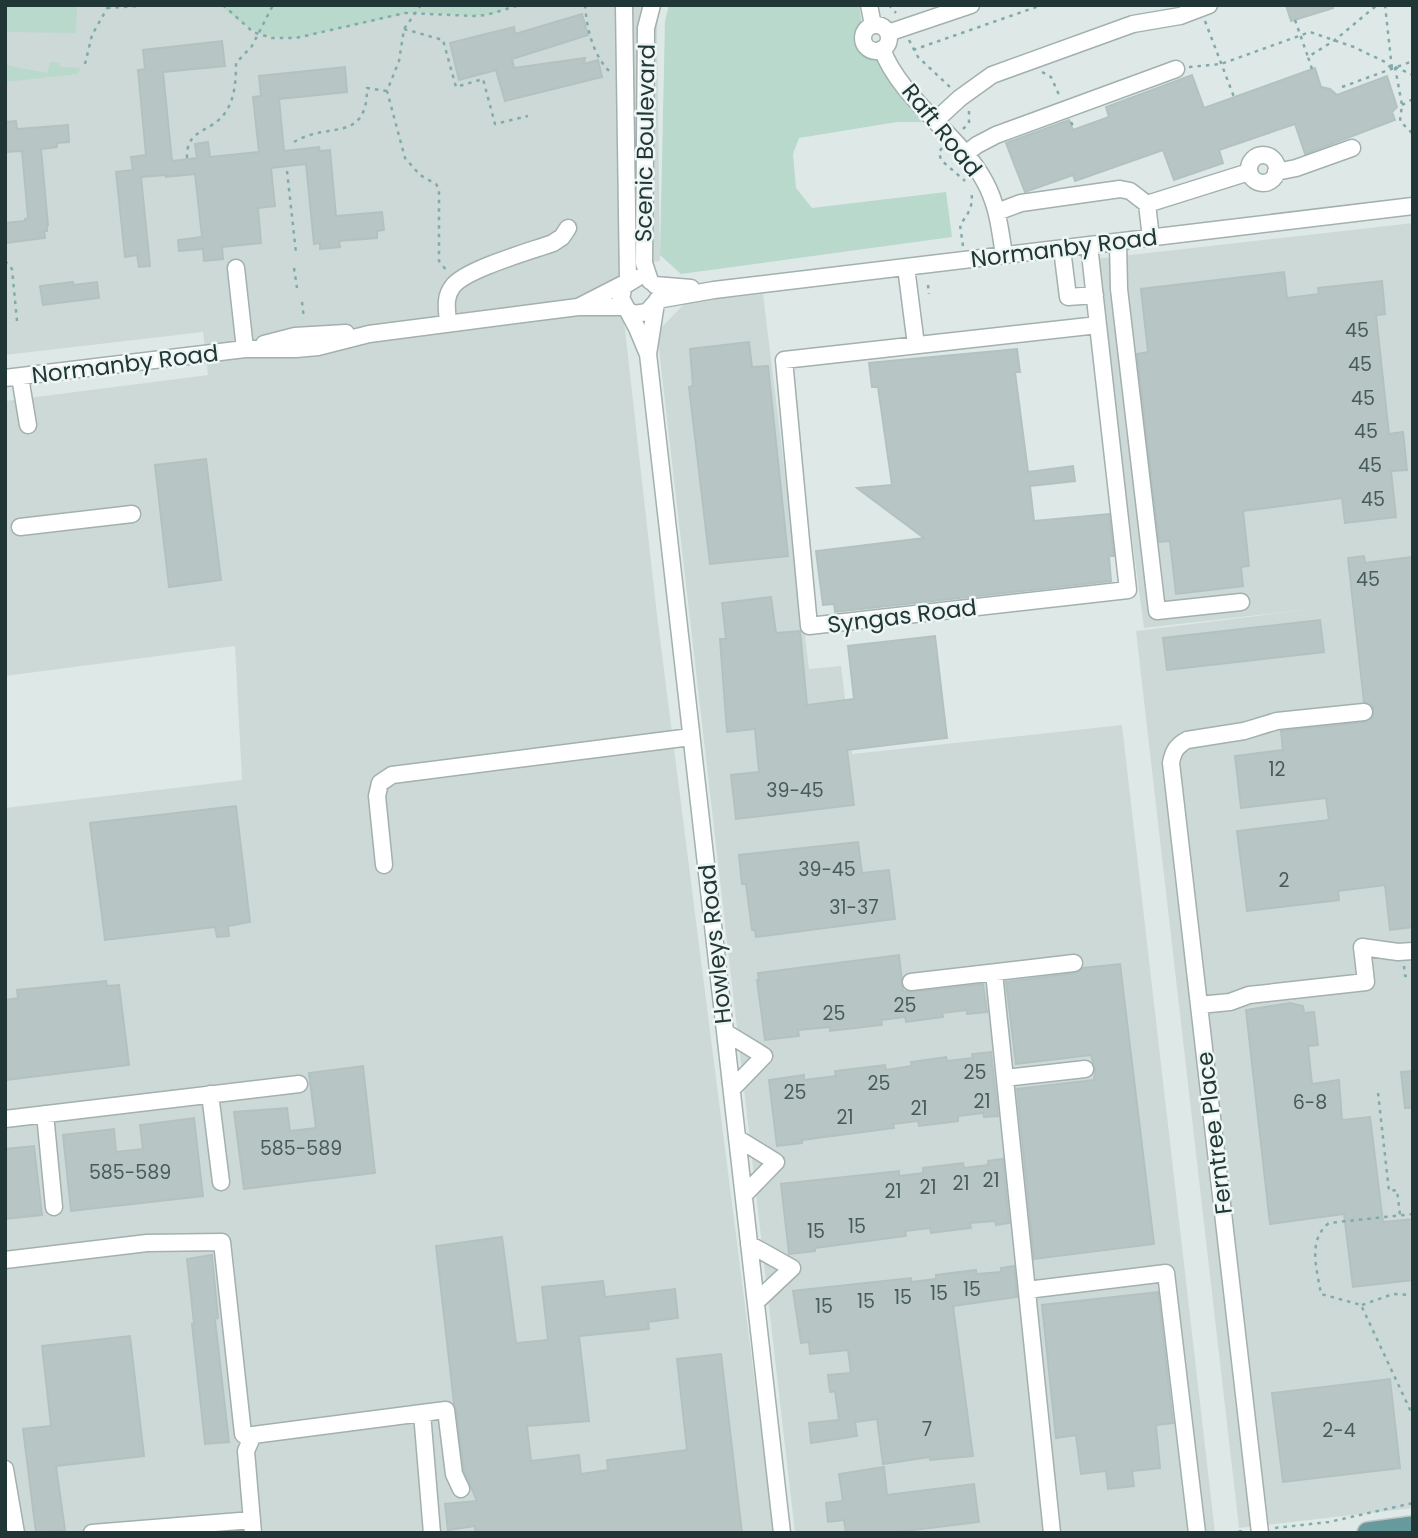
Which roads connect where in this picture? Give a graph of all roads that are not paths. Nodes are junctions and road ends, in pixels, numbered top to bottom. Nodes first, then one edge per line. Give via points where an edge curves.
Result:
1 (624, 5) edge
2 (652, 5) edge
3 (869, 5) edge
4 (971, 5) edge
5 (1207, 6) edge
6 (873, 25) junction
7 (888, 33) junction
8 (882, 49) junction
9 (1176, 69) road end
10 (935, 121) junction
11 (627, 137) junction
12 (646, 137) junction
13 (1352, 148) dead end
14 (964, 155) junction
15 (1147, 204) junction
16 (1413, 206) edge
17 (998, 212) junction
18 (568, 228) dead end
19 (1151, 238) junction
20 (1118, 242) junction
21 (1089, 245) junction
22 (1062, 248) junction
23 (1004, 256) junction
24 (906, 267) junction
25 (236, 268) dead end
26 (627, 281) junction
27 (655, 293) junction
28 (1095, 295) junction
29 (578, 307) junction
30 (627, 309) junction
31 (448, 323) junction
32 (1098, 325) junction
33 (916, 345) junction
34 (245, 349) junction
35 (648, 355) junction
36 (13, 378) edge
37 (28, 425) dead end
38 (132, 514) dead end
39 (20, 527) dead end
40 (1241, 602) dead end
41 (1364, 712) dead end
42 (691, 737) junction
43 (384, 865) dead end
44 (1413, 951) edge
45 (1074, 964) dead end
46 (994, 973) junction
47 (911, 982) dead end
48 (1199, 1005) junction
49 (725, 1032) junction
50 (1085, 1069) dead end
51 (1004, 1078) junction
52 (299, 1084) dead end
53 (732, 1089) junction
54 (210, 1094) junction
55 (45, 1114) junction
56 (5, 1119) edge
57 (737, 1138) junction
58 (221, 1182) dead end
59 (744, 1195) junction
60 (54, 1207) dead end
61 (749, 1244) junction
62 (5, 1260) edge
63 (1027, 1290) junction
64 (756, 1303) junction
65 (423, 1421) junction
66 (249, 1439) junction
67 (5, 1469) edge
68 (461, 1489) dead end
69 (1413, 1520) edge
70 (252, 1526) edge
71 (1413, 1527) edge
72 (1259, 1531) edge
73 (1378, 1532) edge
74 (16, 1533) edge
75 (92, 1533) edge
76 (432, 1533) edge
77 (782, 1533) edge
78 (1052, 1533) edge
79 (1197, 1533) edge

1 - 11 street, Scenic Boulevard
2 - 12 street, Scenic Boulevard via 646,28
3 - 6 street, Raft Road
4 - 7 street
5 - 10 street via 1133,24 992,75
6 - 7 street
6 - 8 street, Raft Road via 864,34 864,42 870,49
7 - 8 street via 889,41
8 - 10 street, Raft Road via 893,70
9 - 14 street via 996,135
10 - 14 street, Raft Road
11 - 12 street
11 - 26 street, Scenic Boulevard
12 - 27 street, Scenic Boulevard via 644,263
13 - 15 street via 1276,172 1270,157 1261,155 1253,159 1249,173
14 - 17 street, Raft Road via 984,180
15 - 17 street via 1120,189 1021,203
15 - 19 street
16 - 19 street, Normanby Road
17 - 23 street, Raft Road
18 - 31 street via 553,243 471,272 455,283 446,302
19 - 20 street, Normanby Road
20 - 21 street, Normanby Road
20 - 40 street via 1119,289 1157,611
21 - 22 street, Normanby Road
21 - 28 street, Syngas Road
22 - 23 street, Normanby Road
22 - 28 street via 1068,297
23 - 24 street, Normanby Road
24 - 27 street, Normanby Road
24 - 33 street
25 - 34 street
26 - 27 street via 638,277
26 - 29 street, Normanby Road
26 - 30 street via 621,301
27 - 30 street via 647,312
27 - 35 street, Howleys Road
28 - 32 street, Syngas Road
29 - 30 street, Normanby Road
29 - 31 street, Normanby Road
30 - 35 street, Howleys Road
31 - 34 street, Normanby Road via 369,334 317,333
32 - 33 street, Syngas Road
32 - 33 street, Syngas Road via 1128,590 809,626 784,360
34 - 36 street, Normanby Road
35 - 42 street, Howleys Road
36 - 37 street
38 - 39 street
41 - 48 street, Ferntree Place via 1277,722 1186,740 1173,752
42 - 43 street via 392,775 380,783 377,796
42 - 49 street, Howleys Road
44 - 48 street via 1362,947 1366,982
45 - 46 street
46 - 47 street
46 - 51 street
48 - 72 street, Ferntree Place
49 - 53 street, Howleys Road
49 - 53 street via 764,1056
50 - 51 street
51 - 63 street
52 - 54 street
53 - 57 street, Howleys Road
54 - 55 street
54 - 58 street
55 - 56 street
55 - 60 street
57 - 59 street, Howleys Road
57 - 59 street via 776,1162
59 - 61 street, Howleys Road
61 - 64 street, Howleys Road
61 - 64 street via 792,1268
62 - 66 street via 147,1243 222,1242 247,1402 243,1434
63 - 78 street
63 - 79 street via 1166,1273
64 - 77 street, Howleys Road
65 - 66 street via 257,1433
65 - 68 street via 446,1410 454,1474
65 - 76 street
66 - 70 street
67 - 74 street
69 - 73 street
70 - 75 street
71 - 73 main road

